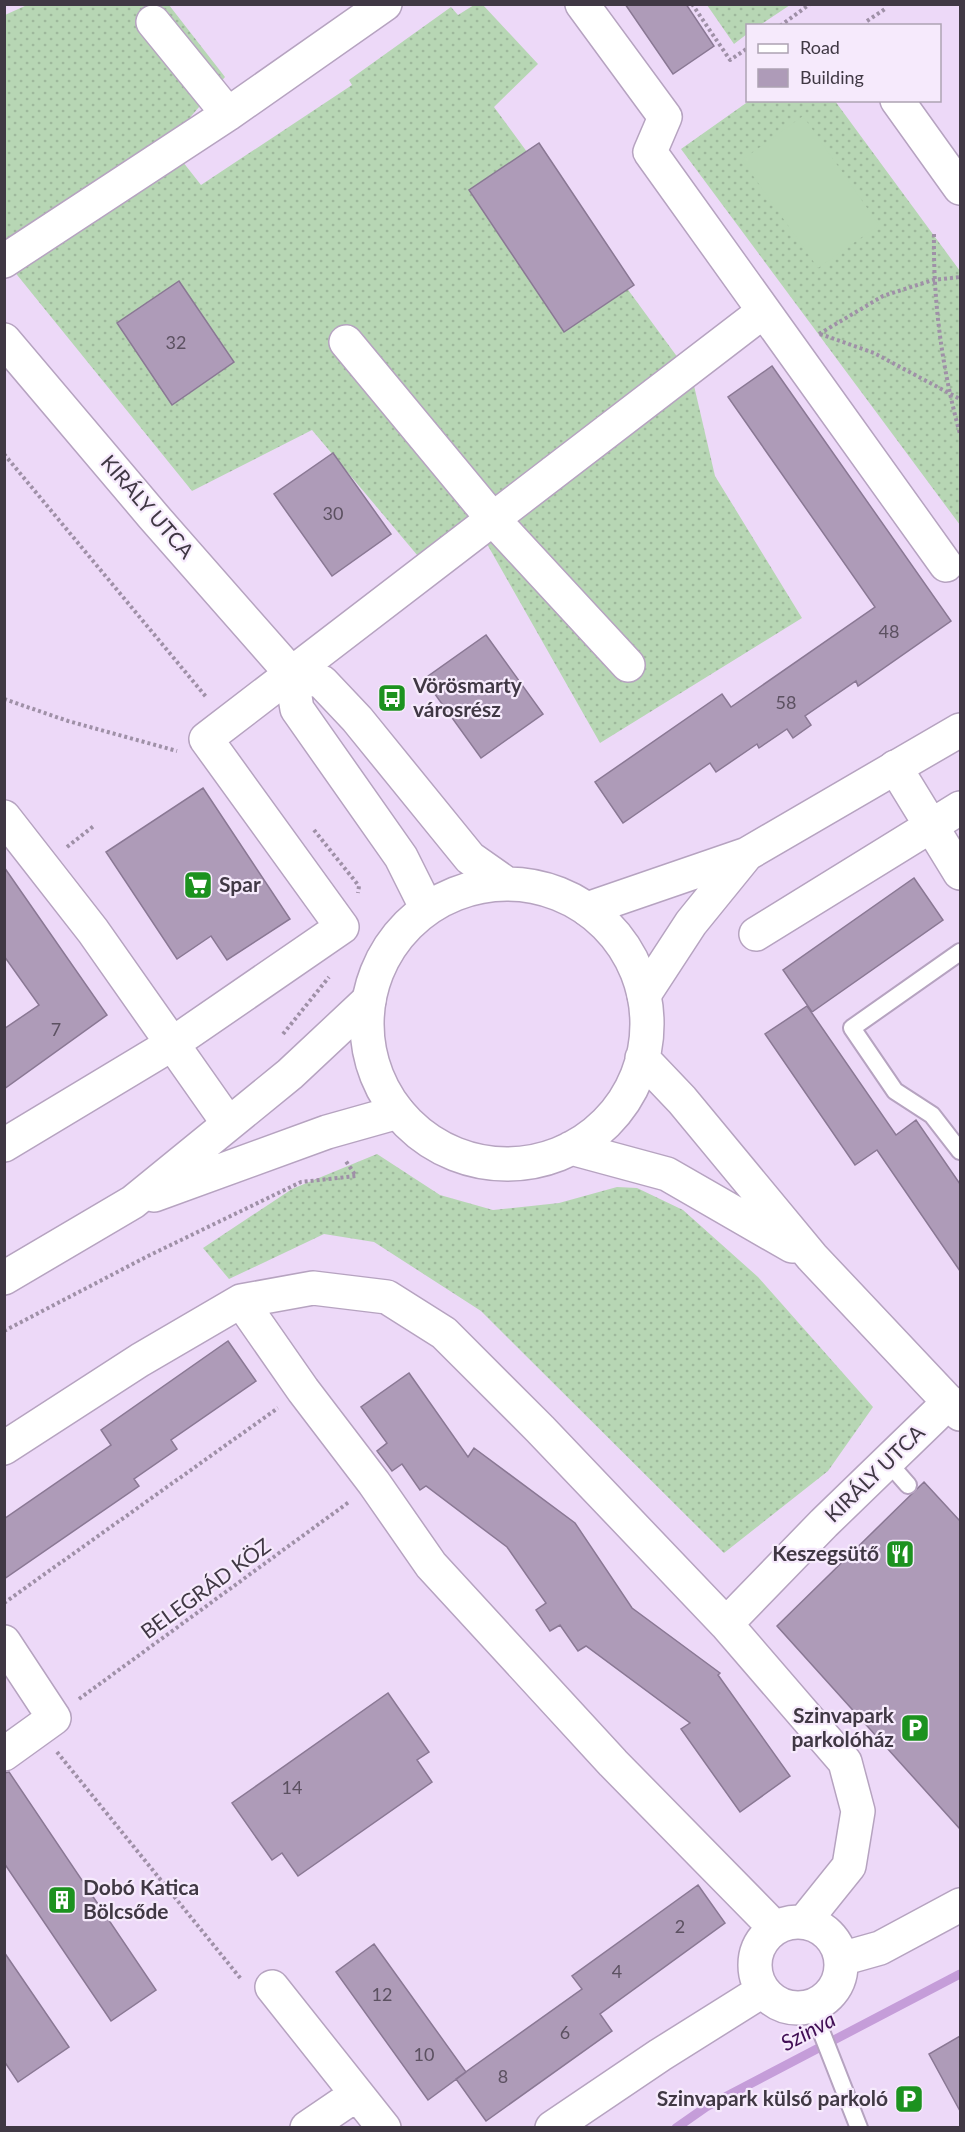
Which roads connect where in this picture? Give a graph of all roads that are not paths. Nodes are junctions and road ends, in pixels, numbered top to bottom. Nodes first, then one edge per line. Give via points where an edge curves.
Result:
1 (385, 4) edge
2 (582, 4) edge
3 (153, 22) dead end
4 (898, 102) edge
5 (228, 114) junction
6 (960, 188) edge
7 (4, 261) edge
8 (764, 311) junction
9 (4, 340) edge
10 (346, 342) dead end
11 (492, 518) junction
12 (946, 565) dead end
13 (628, 665) dead end
14 (291, 673) junction
15 (960, 730) edge
16 (895, 767) junction
17 (960, 808) edge
18 (4, 817) edge
19 (931, 827) junction
20 (747, 854) junction
21 (960, 873) edge
22 (507, 884) junction
23 (427, 909) junction
24 (586, 909) junction
25 (756, 934) dead end
26 (960, 952) edge
27 (644, 994) junction
28 (369, 1000) junction
29 (172, 1044) junction
30 (642, 1058) junction
31 (398, 1112) junction
32 (228, 1123) junction
33 (4, 1145) edge
34 (571, 1148) junction
35 (960, 1151) edge
36 (132, 1203) junction
37 (812, 1257) junction
38 (4, 1278) edge
39 (242, 1301) junction
40 (955, 1408) edge
41 (4, 1448) edge
42 (887, 1461) junction
43 (908, 1485) dead end
44 (726, 1624) junction
45 (4, 1642) edge
46 (4, 1754) edge
47 (960, 1905) edge
48 (789, 1925) junction
49 (841, 1959) junction
50 (259, 1985) road end
51 (762, 1991) junction
52 (812, 2008) junction
53 (357, 2094) junction
54 (307, 2127) edge
55 (384, 2127) edge
56 (552, 2127) edge
57 (859, 2127) edge

1 - 5 street
2 - 8 street via 666,117 650,152
3 - 5 street
4 - 6 street
5 - 7 street
8 - 11 street
8 - 12 street
9 - 14 street, KIRÁLY UTCA
10 - 11 street
11 - 13 street
11 - 14 street
14 - 22 street via 322,682 470,858
14 - 23 street via 297,709 400,857
14 - 29 street via 206,739 342,927
15 - 16 street
16 - 19 street
16 - 20 street
17 - 19 street
18 - 29 street via 93,931
19 - 21 street
19 - 25 street
20 - 24 street
20 - 27 street via 691,923
22 - 23 street via 465,890
22 - 24 street via 535,886
23 - 28 street via 399,934 380,965
24 - 27 street via 607,925 624,946
26 - 35 lane via 852,1028 895,1091 932,1115
27 - 30 street via 647,1016
28 - 31 street via 367,1030 371,1059 381,1087
28 - 32 street via 290,1074
29 - 32 street
29 - 33 street
30 - 34 street via 624,1102 591,1136
30 - 37 street, KIRÁLY UTCA via 682,1100
31 - 34 street via 420,1134 448,1151 478,1161 510,1164 541,1160
31 - 36 street via 327,1132
32 - 36 street
34 - 37 street, KIRÁLY UTCA via 667,1174
36 - 38 street
37 - 40 street, KIRÁLY UTCA
39 - 41 street via 140,1360
39 - 44 street via 313,1288 387,1297 444,1333
39 - 48 street via 431,1565 613,1763
40 - 42 street, KIRÁLY UTCA
42 - 43 lane
42 - 44 street, KIRÁLY UTCA
44 - 48 street via 845,1762 858,1810 849,1866
45 - 46 street via 46,1724
47 - 49 street via 880,1948
48 - 49 street via 818,1927 837,1947
48 - 51 street via 761,1941 754,1959
49 - 52 street via 837,1985
50 - 53 street
51 - 52 street via 780,2005
51 - 56 street
52 - 57 lane
53 - 54 street
53 - 55 street

